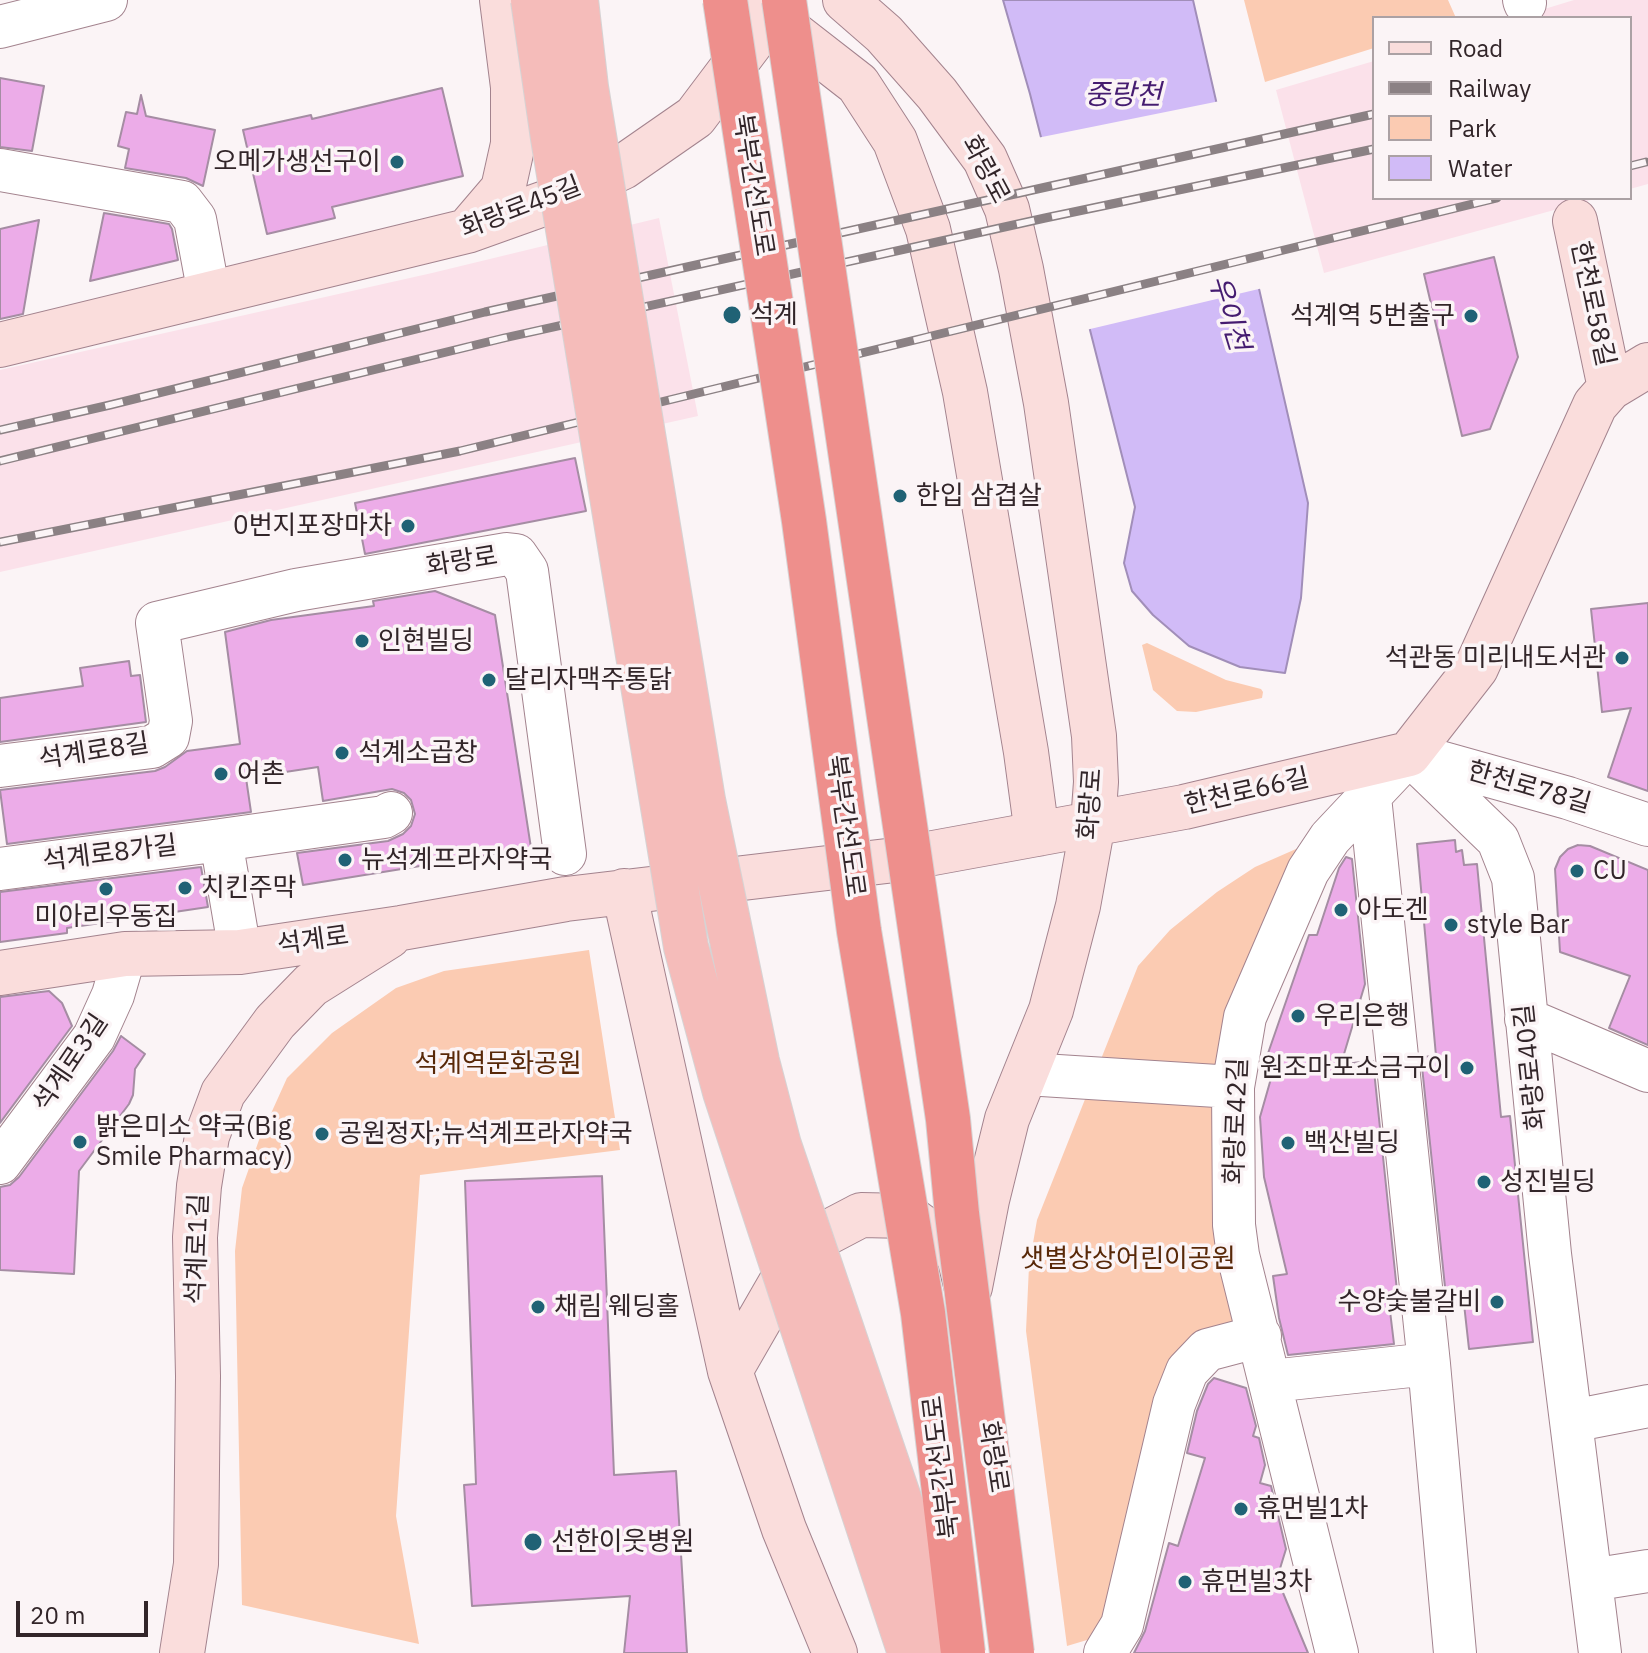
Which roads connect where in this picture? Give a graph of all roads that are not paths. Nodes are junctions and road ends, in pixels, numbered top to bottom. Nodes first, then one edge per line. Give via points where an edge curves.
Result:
1 (106, 0) edge
2 (502, 0) edge
3 (533, 0) edge
4 (576, 0) edge
5 (725, 0) edge
6 (845, 0) edge
7 (772, 4) edge
8 (0, 27) edge
9 (0, 170) edge
10 (1575, 221) dead end
11 (467, 231) junction
12 (209, 294) junction
13 (0, 345) edge
14 (1648, 365) edge
15 (1610, 388) junction
16 (157, 623) joint
17 (1409, 754) junction
18 (0, 766) edge
19 (1370, 797) junction
20 (391, 813) dead end
21 (1093, 823) junction
22 (1648, 825) edge
23 (1037, 834) junction
24 (221, 840) junction
25 (565, 854) dead end
26 (0, 869) edge
27 (624, 891) junction
28 (401, 928) junction
29 (240, 952) junction
30 (125, 954) junction
31 (0, 973) edge
32 (1526, 1019) junction
33 (1648, 1071) edge
34 (1026, 1074) junction
35 (1233, 1087) junction
36 (0, 1163) edge
37 (969, 1297) junction
38 (1260, 1336) junction
39 (1429, 1364) junction
40 (730, 1371) junction
41 (1271, 1381) junction
42 (1648, 1406) edge
43 (1572, 1421) junction
44 (1648, 1571) edge
45 (1591, 1580) junction
46 (185, 1652) edge
47 (835, 1653) edge
48 (910, 1653) edge
49 (948, 1653) edge
50 (963, 1653) edge
51 (1012, 1653) edge
52 (1023, 1653) edge
53 (1105, 1653) edge
54 (1337, 1653) edge
55 (1455, 1653) edge
56 (1600, 1653) edge

1 - 8 street
2 - 11 street via 513,87 513,144 503,189
3 - 48 main road, bridge via 686,947 725,1092
4 - 49 main road, bridge via 588,103 703,800 757,1061 779,1145
5 - 50 highway, 북부간선도로, bridge via 859,931 923,1313
6 - 21 street, 화랑로 via 884,34 937,94 985,159 1007,209 1046,403 1094,736
7 - 11 street, 화랑로45길 via 695,117 623,167 551,201
7 - 23 street, 화랑로 via 858,84 895,141 928,229 965,392
7 - 51 highway, 북부간선도로, bridge via 948,1119
9 - 12 street via 182,202 195,219
10 - 15 street, 한천로58길
11 - 12 street, 화랑로45길
12 - 13 street, 화랑로45길
14 - 15 street
15 - 17 street via 1584,425 1476,668
16 - 18 street, 석계로8길 via 171,721 168,737 152,747
16 - 25 street, 화랑로 via 296,590 516,555 527,571
17 - 19 street, 화랑로42길
17 - 21 street, 한천로66길
17 - 22 street, 한천로78길
17 - 32 street, 화랑로40길 via 1485,825 1507,859
19 - 35 street, 화랑로42길 via 1330,838 1308,871 1245,1017
19 - 39 street
20 - 24 street, 석계로8가길
21 - 23 street, 한천로66길
21 - 34 street, 화랑로 via 1051,1010
23 - 27 street, 한천로66길 via 895,860
24 - 26 street, 석계로8가길
24 - 29 street
27 - 28 street, 석계로
27 - 40 street
28 - 29 street, 석계로
28 - 46 street, 석계로1길 via 311,985 275,1022 223,1093 207,1136 195,1237 196,1564
29 - 30 street, 석계로
30 - 31 street, 석계로
30 - 36 street, 석계로3길 via 94,1037
32 - 33 street
32 - 43 street, 화랑로40길
34 - 35 street
34 - 37 street, 화랑로 via 1007,1119
35 - 38 street, 화랑로42길 via 1236,1241
37 - 40 street via 958,1253 907,1216 861,1215 802,1246
37 - 52 street, 화랑로
38 - 41 street, 화랑로42길
38 - 53 street via 1207,1350 1187,1371 1174,1404 1122,1625
39 - 41 street
39 - 55 street
40 - 47 street via 784,1529
41 - 54 street, 화랑로42길
42 - 43 street
43 - 45 street, 화랑로40길
44 - 45 street
45 - 56 street, 화랑로40길

